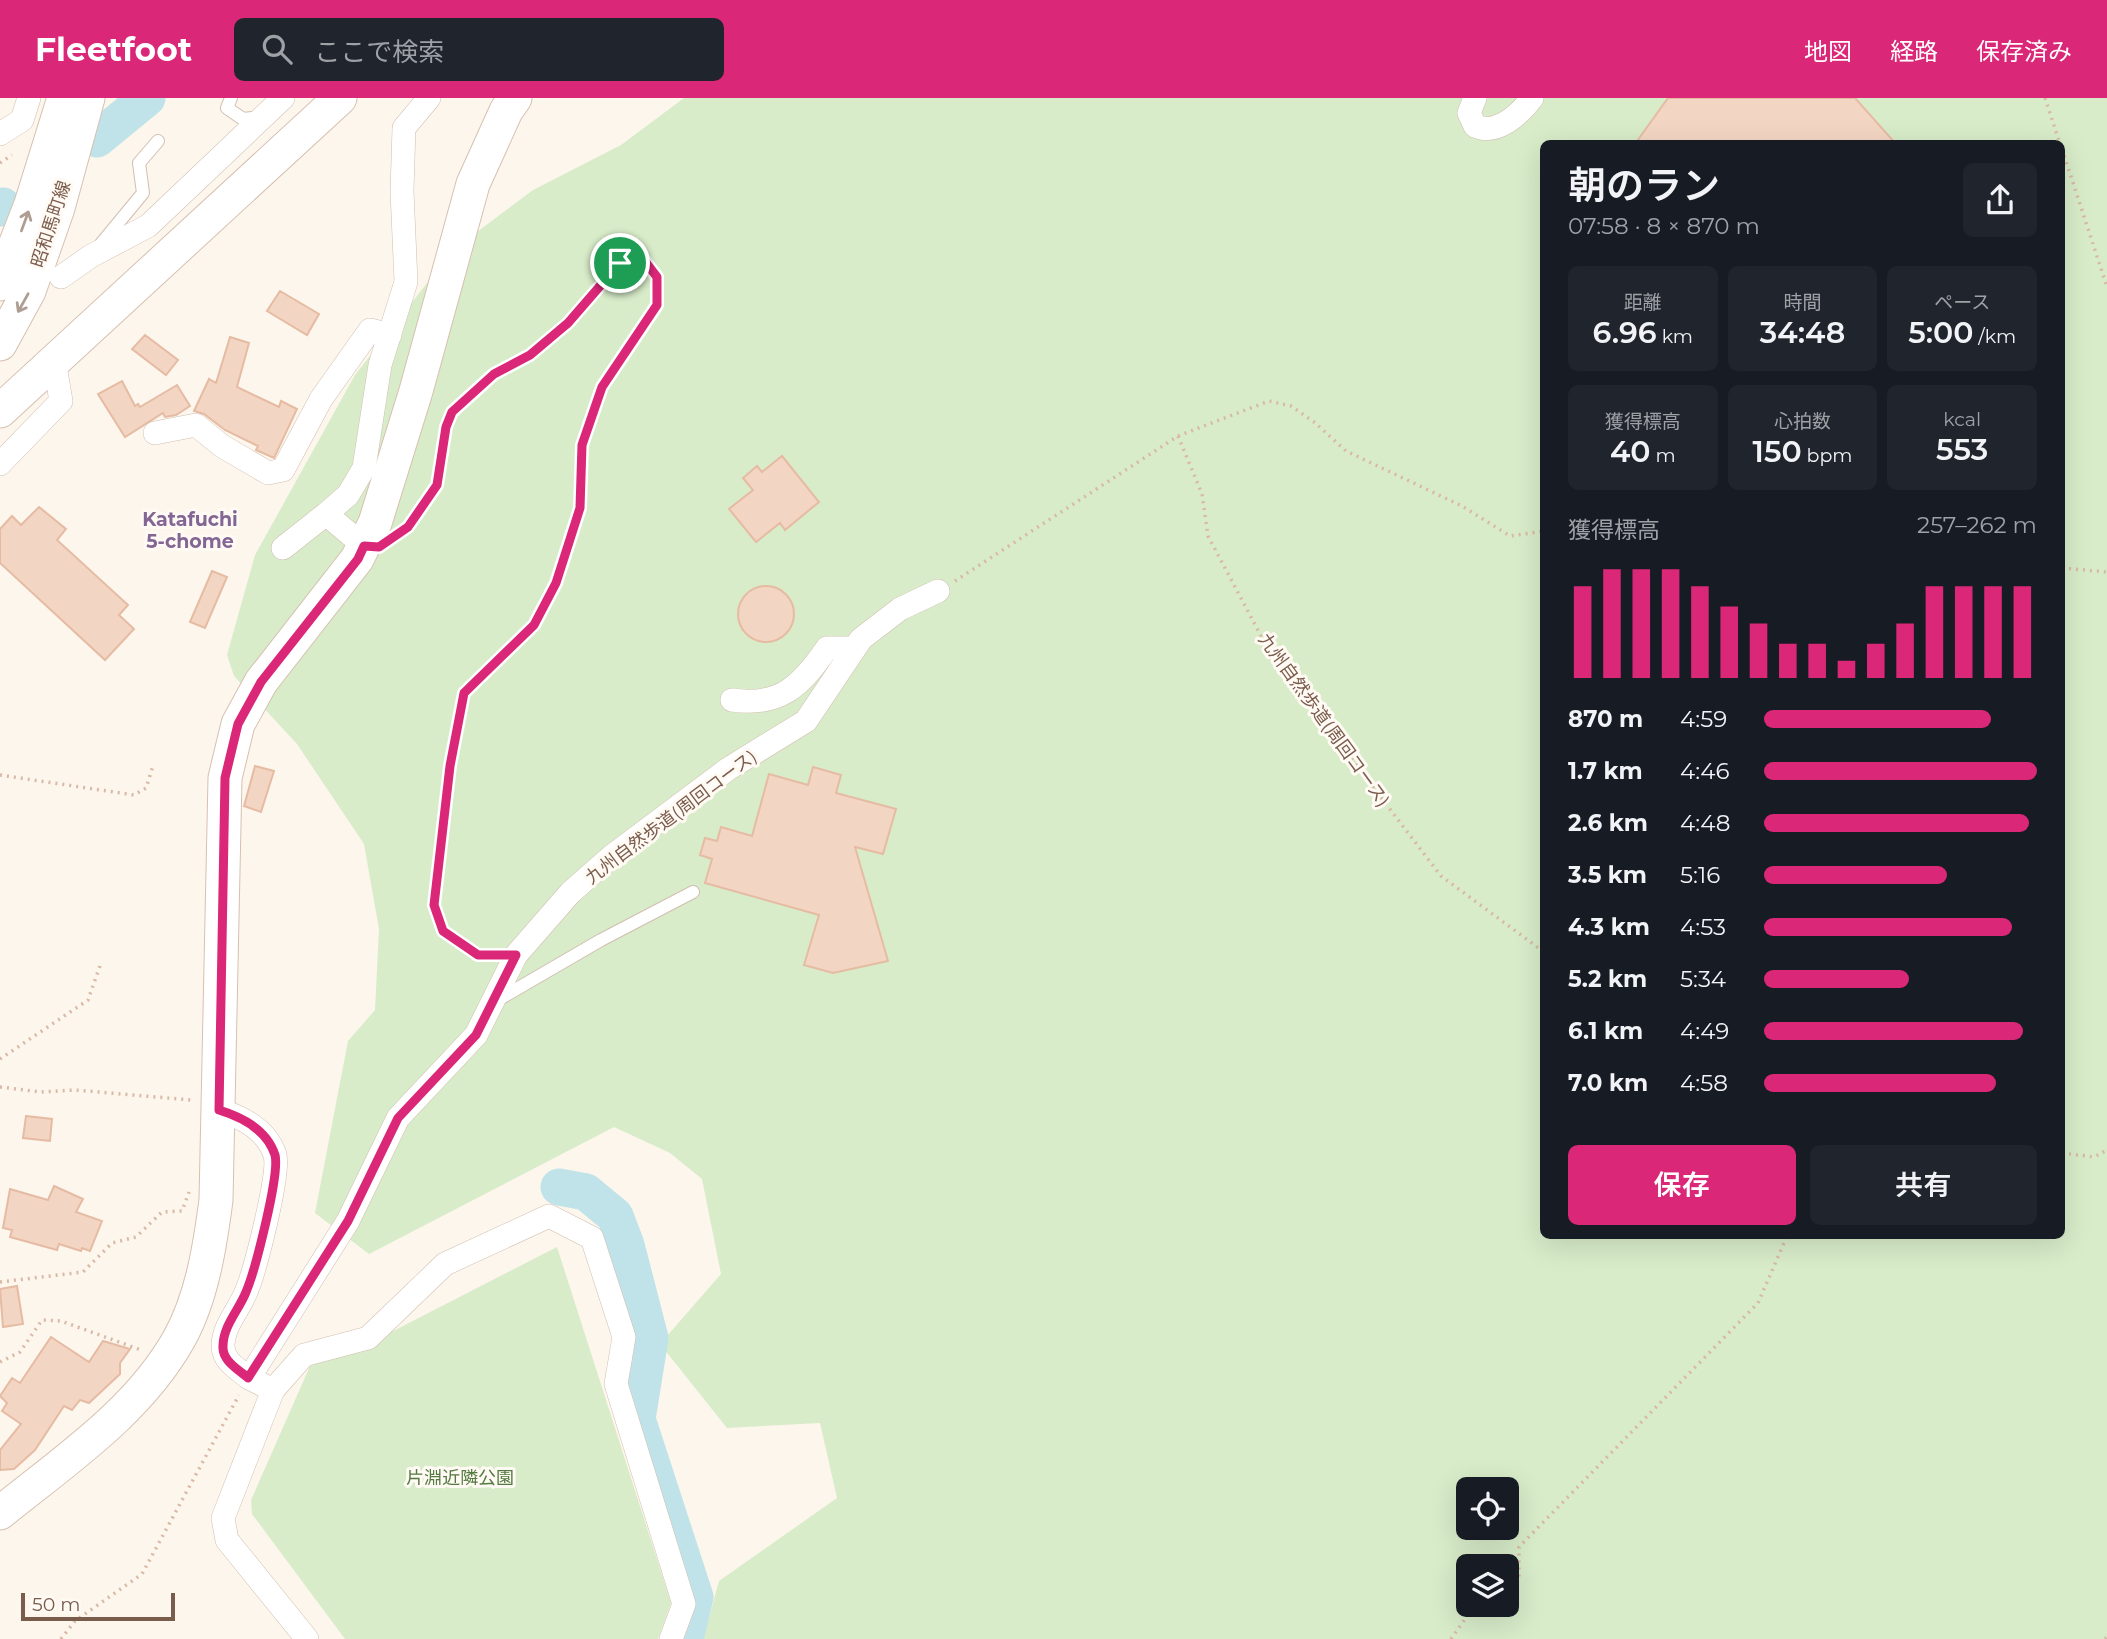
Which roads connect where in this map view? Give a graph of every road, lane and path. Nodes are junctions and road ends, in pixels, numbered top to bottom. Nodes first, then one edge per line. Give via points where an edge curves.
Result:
1 (29, 98) edge
2 (64, 98) edge
3 (88, 98) edge
4 (231, 98) edge
5 (283, 98) edge
6 (340, 98) edge
7 (429, 98) edge
8 (515, 98) edge
9 (1475, 98) edge
10 (1532, 98) edge
11 (2045, 98) edge
12 (264, 116) junction
13 (0, 134) edge
14 (2059, 140) edge
15 (158, 141) dead end
16 (12, 155) dead end
17 (2065, 158) edge
18 (0, 163) edge
19 (91, 256) junction
20 (61, 277) dead end
21 (0, 284) edge
22 (2107, 286) edge
23 (390, 335) junction
24 (0, 344) edge
25 (54, 360) junction
26 (0, 411) edge
27 (155, 433) dead end
28 (1178, 436) junction
29 (0, 464) edge
30 (326, 514) junction
31 (1540, 531) edge
32 (398, 533) dead end
33 (364, 546) junction
34 (283, 548) dead end
35 (2065, 568) edge
36 (2107, 572) edge
37 (939, 591) joint
38 (854, 648) junction
39 (732, 700) dead end
40 (153, 766) dead end
41 (0, 775) edge
42 (693, 892) dead end
43 (1540, 949) edge
44 (516, 955) junction
45 (101, 963) dead end
46 (490, 1005) junction
47 (0, 1059) edge
48 (0, 1087) edge
49 (205, 1105) junction
50 (2107, 1150) edge
51 (2065, 1153) edge
52 (189, 1189) dead end
53 (1786, 1239) edge
54 (0, 1282) edge
55 (0, 1362) edge
56 (159, 1371) junction
57 (248, 1378) junction
58 (273, 1390) junction
59 (0, 1513) edge
60 (1519, 1554) edge
61 (1467, 1617) edge
62 (61, 1639) edge
63 (307, 1639) edge
64 (671, 1639) edge
65 (1451, 1639) edge

1 - 13 street via 22,120
21 -> 2 street, 昭和馬町線
3 -> 24 street, 昭和馬町線 via 30,291
4 - 12 lane via 227,108 243,119
5 - 12 street
6 - 25 street
7 - 23 street via 404,128 406,282
8 - 33 street via 473,184 416,391
9 - 10 street via 1469,113 1475,126 1482,129 1520,113
11 - 14 path
12 - 19 street via 148,226
15 - 19 lane via 139,163 143,193
16 - 18 path
17 - 22 path
19 - 20 street
23 - 27 street via 370,330 321,399 283,470 268,473 196,425
23 - 30 street via 380,365 364,468 348,495
25 - 26 street
25 - 29 street via 61,401
28 - 31 path via 1261,403 1291,405 1346,451 1462,506 1510,536
28 - 37 path
28 - 43 path, 九州自然歩道(周回コース) via 1202,494 1208,536 1269,652 1441,876
30 - 33 street
30 - 34 street
32 - 44 path via 408,527 437,485 452,412 494,374 530,355 568,323 620,263 633,256 644,260 657,277 657,305 602,387 582,445 580,508 556,583 534,625 464,693 450,766 434,905 443,931 478,955
33 - 49 street via 261,682 238,724 225,778
35 - 36 path
37 - 38 street, 九州自然歩道(周回コース) via 900,610
38 - 39 street via 827,648 787,693 754,703
38 - 44 street, 九州自然歩道(周回コース) via 806,721 728,769 612,856 569,893
40 - 41 path via 146,788 134,795
42 - 46 lane
44 - 46 street, 九州自然歩道(周回コース)
45 - 47 path via 88,1000
46 - 57 street, 九州自然歩道(周回コース) via 476,1035 398,1118 348,1221
48 - 49 path via 75,1090
49 - 56 street via 216,1200 211,1238 193,1305
49 - 57 street via 238,1116 256,1128 276,1158 258,1249 223,1347 226,1360
50 - 51 path via 2094,1157
52 - 54 path via 182,1211 162,1212 136,1237 112,1243 83,1272
53 - 60 path via 1758,1303 1519,1548
55 - 56 path via 20,1352 42,1320 61,1321 141,1349
56 - 59 street via 119,1416
57 - 58 street
57 - 62 path via 142,1574 75,1621
58 - 63 street via 223,1518 227,1540
58 - 64 street via 304,1355 368,1338 445,1264 550,1216 592,1238 624,1337 616,1384 684,1604
61 - 65 path

